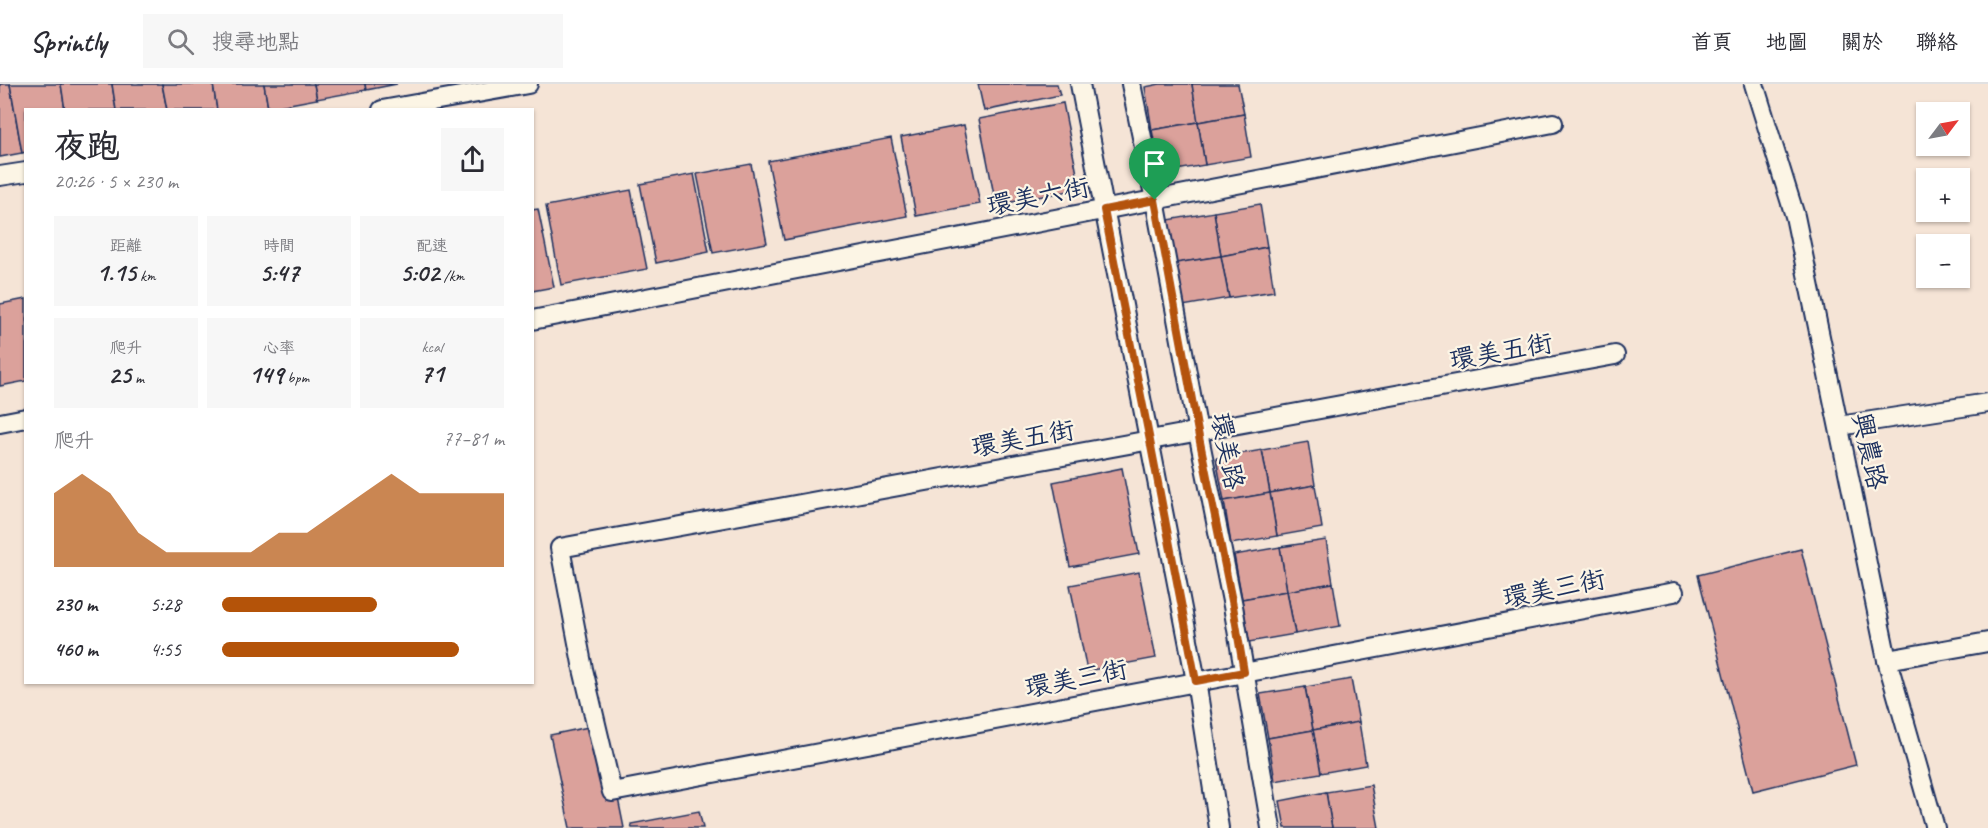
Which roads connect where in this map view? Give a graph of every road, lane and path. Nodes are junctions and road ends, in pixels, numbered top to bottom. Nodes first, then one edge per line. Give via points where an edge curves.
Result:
1 (528, 84) edge
2 (1080, 84) edge
3 (1131, 84) edge
4 (1754, 84) edge
5 (393, 108) edge
6 (1553, 123) dead end
7 (24, 172) edge
8 (0, 176) edge
9 (1155, 200) junction
10 (1104, 210) junction
11 (534, 320) edge
12 (1616, 355) dead end
13 (1988, 403) edge
14 (24, 418) edge
15 (0, 423) edge
16 (1839, 426) junction
17 (1198, 432) junction
18 (1150, 441) junction
19 (1674, 592) dead end
20 (1988, 642) edge
21 (1887, 660) junction
22 (583, 669) joint
23 (1244, 672) junction
24 (1196, 681) junction
25 (1219, 828) edge
26 (1271, 828) edge
27 (1935, 828) edge

1 - 5 lane
2 - 10 lane
3 - 9 lane, 環美路
4 - 16 lane, 興農路 via 1795,216
6 - 9 lane, 環美六街
7 - 8 lane
9 - 10 lane, 環美六街
9 - 17 lane, 環美路
10 - 11 lane, 環美六街
10 - 18 lane
12 - 17 lane, 環美五街
13 - 16 lane
14 - 15 lane
16 - 21 lane, 興農路
17 - 18 lane, 環美五街
17 - 23 lane, 環美路
18 - 22 lane, 環美五街 via 560,548
18 - 24 lane
19 - 23 lane, 環美三街
20 - 21 lane
21 - 27 lane, 興農路
22 - 24 lane, 環美三街 via 612,792
23 - 24 lane, 環美三街
23 - 26 lane, 環美路
24 - 25 lane

